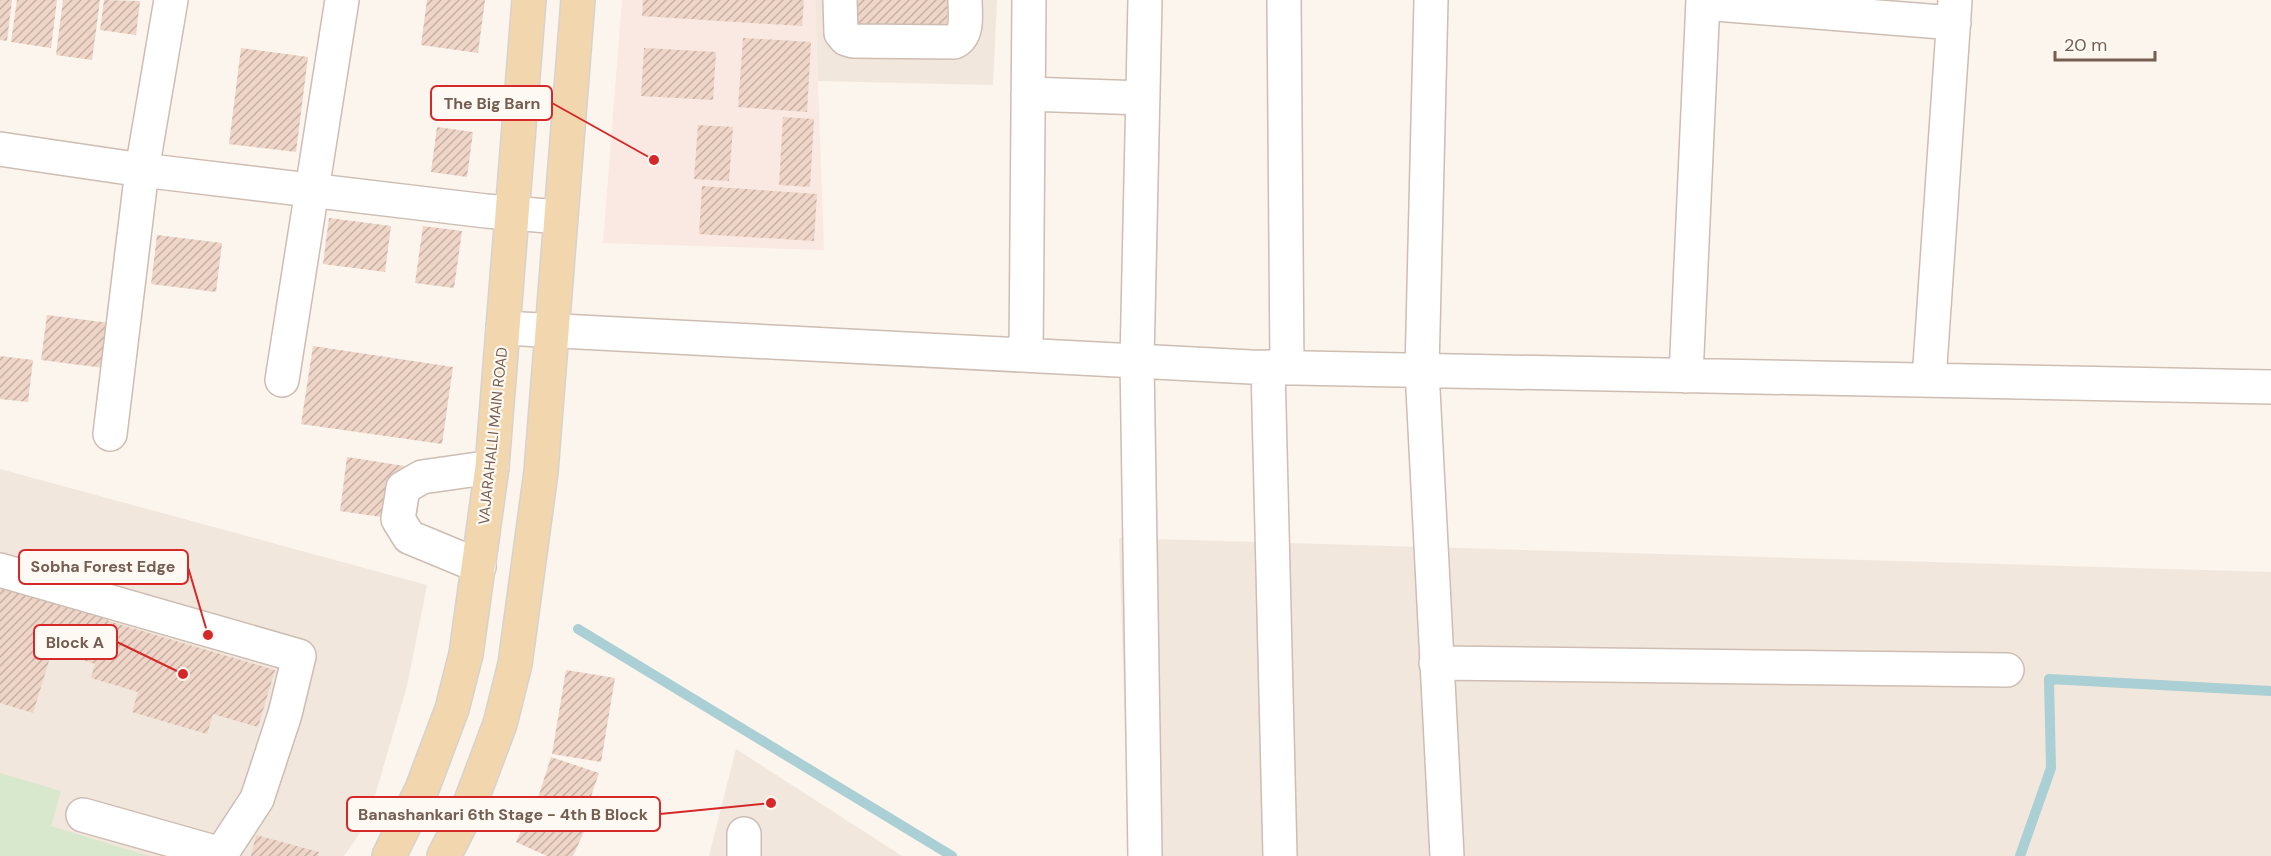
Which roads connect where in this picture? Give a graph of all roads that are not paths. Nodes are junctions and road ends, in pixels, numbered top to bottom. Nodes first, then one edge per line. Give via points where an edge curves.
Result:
1 (171, 0) edge
2 (342, 0) edge
3 (529, 0) edge
4 (578, 0) edge
5 (840, 0) edge
6 (966, 0) edge
7 (1029, 0) edge
8 (1145, 0) edge
9 (1284, 0) edge
10 (1431, 0) edge
11 (1703, 2) edge
12 (1954, 12) edge
13 (1028, 94) junction
14 (1143, 98) junction
15 (0, 149) edge
16 (142, 170) junction
17 (311, 189) junction
18 (512, 213) junction
19 (560, 217) junction
20 (503, 328) junction
21 (553, 331) junction
22 (1026, 355) junction
23 (1137, 361) junction
24 (1277, 368) junction
25 (1422, 370) junction
26 (1686, 376) junction
27 (282, 380) dead end
28 (1929, 380) junction
29 (2271, 387) edge
30 (110, 434) dead end
31 (492, 467) junction
32 (479, 566) junction
33 (0, 570) edge
34 (1436, 663) junction
35 (2007, 670) dead end
36 (83, 815) dead end
37 (221, 855) edge
38 (389, 856) edge
39 (444, 856) edge
40 (1145, 856) edge
41 (1280, 856) edge
42 (1447, 856) edge

1 - 16 street
2 - 17 street
3 - 18 main road, VAJARAHALLI MAIN ROAD
4 - 19 main road
5 - 6 street via 841,33 846,39 954,42 964,34
7 - 13 street
8 - 14 street
9 - 24 street
10 - 25 street
11 - 12 street
11 - 26 street
12 - 28 street
13 - 14 street
13 - 22 street
14 - 23 street
15 - 16 street
16 - 17 street
16 - 30 street
17 - 18 street
17 - 27 street
18 - 19 street
18 - 20 main road, VAJARAHALLI MAIN ROAD
19 - 21 main road
20 - 21 street
20 - 31 main road, VAJARAHALLI MAIN ROAD
21 - 22 street
21 - 39 main road via 541,472 515,664 496,735 468,809
22 - 23 street
23 - 24 street
23 - 40 street
24 - 25 street
24 - 41 street
25 - 26 street
25 - 34 street
26 - 28 street
28 - 29 street
31 - 32 main road, VAJARAHALLI MAIN ROAD
31 - 32 street via 422,477 403,488 398,519 409,537
32 - 38 main road, VAJARAHALLI MAIN ROAD via 466,654 452,709 422,789
33 - 37 street via 299,656 257,799
34 - 35 street
34 - 42 street
36 - 37 street

